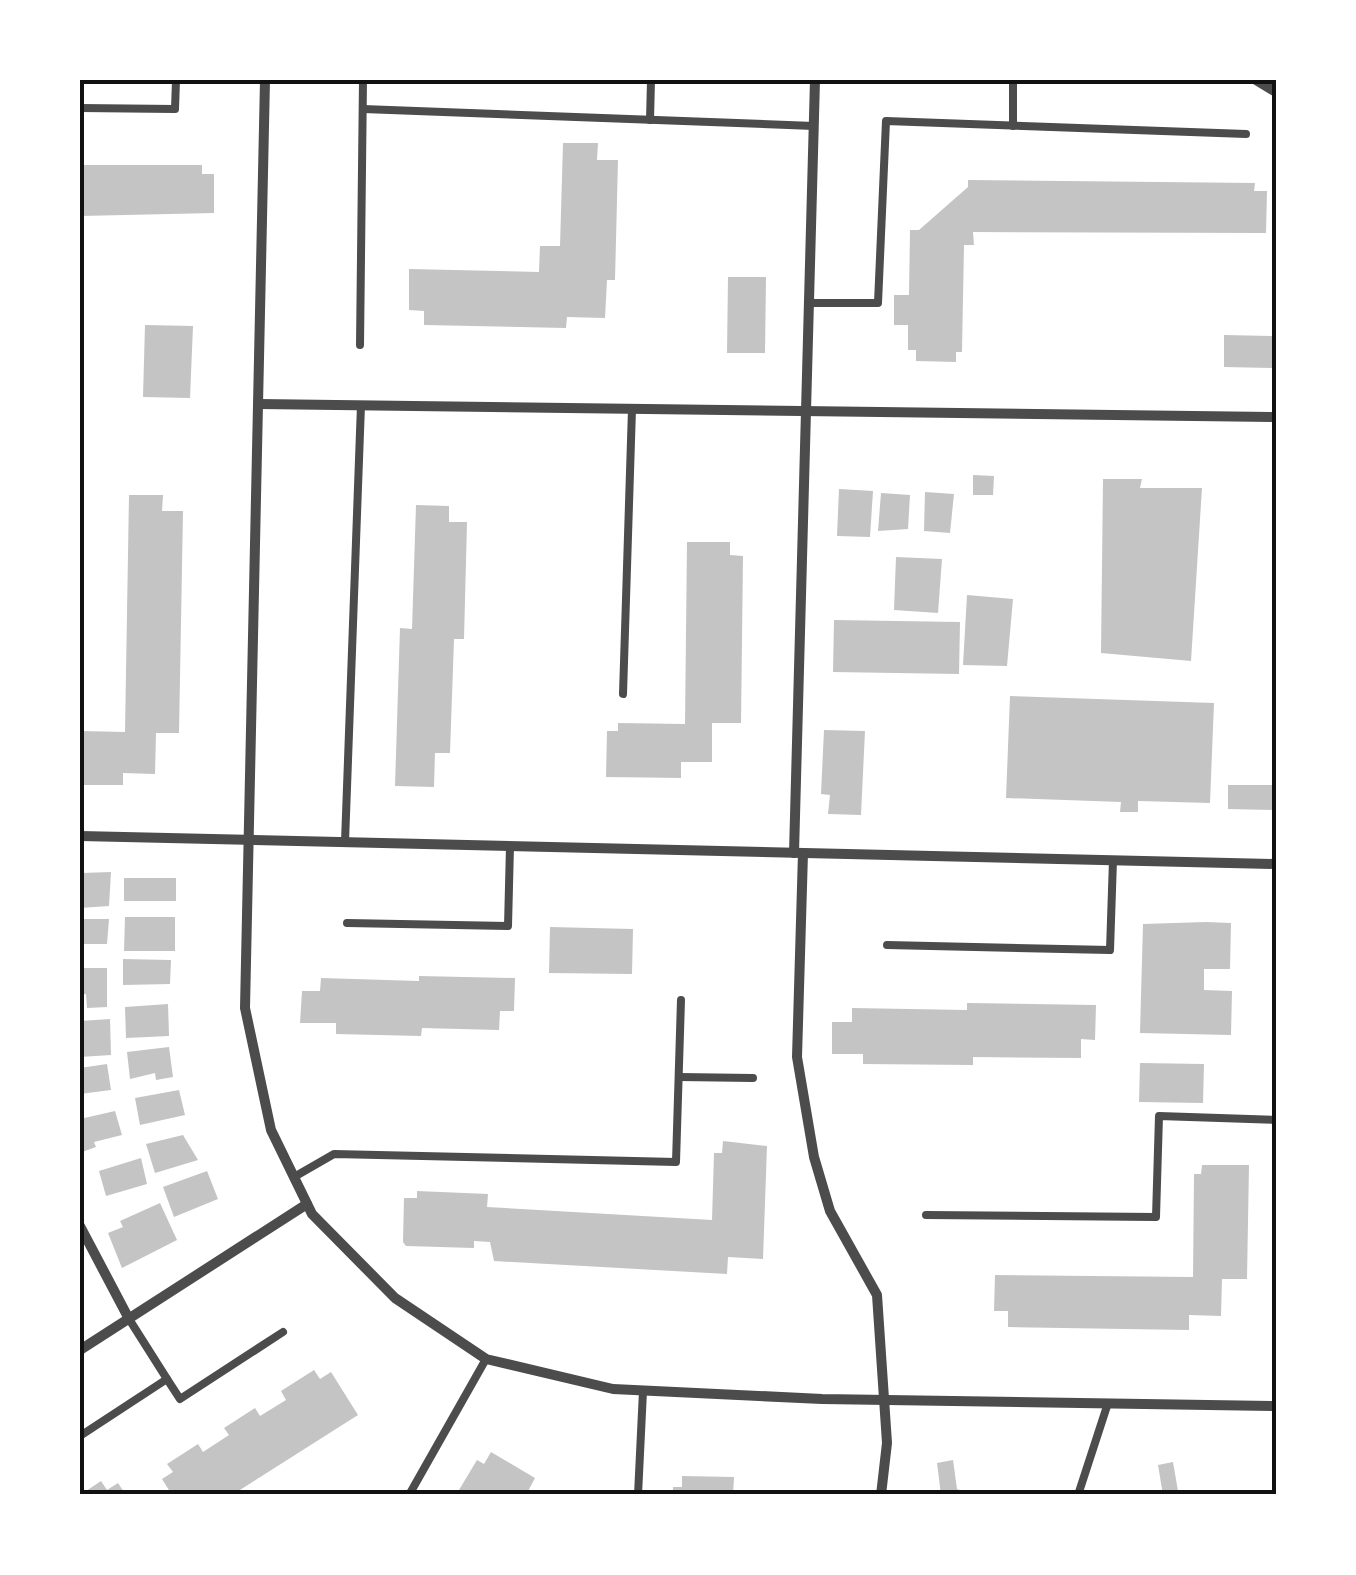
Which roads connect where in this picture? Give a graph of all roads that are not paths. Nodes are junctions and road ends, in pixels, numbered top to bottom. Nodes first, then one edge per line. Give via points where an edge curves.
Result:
1 (176, 80) edge
2 (265, 80) edge
3 (364, 80) edge
4 (651, 80) edge
5 (815, 80) edge
6 (1013, 80) edge
7 (1256, 80) edge
8 (1276, 92) edge
9 (80, 108) edge
10 (363, 110) junction
11 (650, 120) junction
12 (814, 126) junction
13 (1013, 126) junction
14 (1246, 134) dead end
15 (809, 303) junction
16 (360, 345) dead end
17 (258, 404) junction
18 (361, 405) junction
19 (632, 409) junction
20 (806, 411) junction
21 (1276, 417) edge
22 (623, 694) dead end
23 (80, 836) edge
24 (249, 840) junction
25 (345, 842) junction
26 (510, 846) junction
27 (799, 853) junction
28 (1113, 860) junction
29 (1276, 864) edge
30 (347, 923) dead end
31 (886, 945) dead end
32 (681, 1000) dead end
33 (679, 1077) junction
34 (753, 1078) dead end
35 (1276, 1120) edge
36 (294, 1177) junction
37 (307, 1204) junction
38 (926, 1216) dead end
39 (80, 1226) edge
40 (129, 1319) junction
41 (283, 1332) dead end
42 (80, 1350) edge
43 (486, 1359) junction
44 (167, 1379) junction
45 (642, 1391) junction
46 (884, 1400) junction
47 (1108, 1403) junction
48 (1276, 1406) edge
49 (80, 1436) edge
50 (408, 1495) edge
51 (638, 1495) edge
52 (882, 1495) edge
53 (1078, 1495) edge

1 - 9 lane via 175,110
2 - 17 street
3 - 10 lane
4 - 11 lane
5 - 12 street
6 - 13 lane
7 - 8 street
10 - 11 lane
10 - 16 lane
11 - 12 lane
12 - 15 street
13 - 14 lane
13 - 15 lane via 886,121 878,304
15 - 20 street
17 - 18 street
17 - 24 street
18 - 19 street
18 - 25 lane
19 - 20 street
19 - 22 lane
20 - 21 street
20 - 27 street
23 - 24 street
24 - 25 street
24 - 36 street via 246,1008 271,1130
25 - 26 street
26 - 27 street
26 - 30 lane via 508,926
27 - 28 street
27 - 46 street via 797,1057 830,1211 877,1295
28 - 29 street
28 - 31 lane via 1110,950
32 - 33 lane
33 - 34 lane
33 - 36 lane via 676,1162 334,1154
35 - 38 lane via 1159,1116 1156,1217
36 - 37 street
37 - 40 street
37 - 43 street via 395,1298
39 - 40 street
40 - 42 street
40 - 44 lane
41 - 44 lane via 180,1399
43 - 45 street
43 - 50 lane
44 - 49 lane
45 - 46 street
45 - 51 lane
46 - 47 street
46 - 52 street
47 - 48 street
47 - 53 lane

